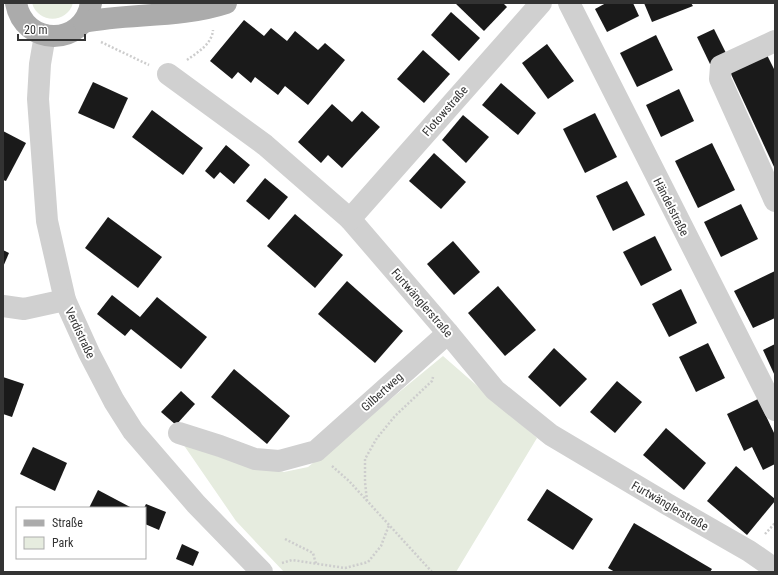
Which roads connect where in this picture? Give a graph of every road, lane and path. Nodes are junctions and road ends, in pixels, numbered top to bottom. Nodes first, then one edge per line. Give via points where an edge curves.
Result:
1 (16, 3) edge
2 (226, 3) edge
3 (541, 3) edge
4 (569, 3) edge
5 (84, 18) edge
6 (45, 35) junction
7 (212, 35) dead end
8 (775, 41) edge
9 (205, 47) dead end
10 (168, 74) joint
11 (775, 201) edge
12 (350, 219) junction
13 (65, 300) junction
14 (3, 306) edge
15 (448, 333) junction
16 (435, 371) dead end
17 (775, 410) edge
18 (179, 433) dead end
19 (316, 451) junction
20 (367, 501) junction
21 (390, 525) junction
22 (285, 539) dead end
23 (316, 564) junction
24 (775, 569) edge
25 (271, 570) edge
26 (432, 572) edge

1 - 6 main road via 23,22
2 - 5 main road via 174,13
3 - 12 street, Flotowstraße
4 - 17 street, Händelstraße
5 - 6 main road via 66,34
5 - 10 path
6 - 13 street, Verdistraße via 38,99 47,213
7 - 9 path
8 - 11 street via 721,66 720,79
10 - 12 street, Furtwänglerstraße via 265,145
12 - 15 street, Furtwänglerstraße
13 - 14 street via 24,310
13 - 25 street, Verdistraße via 89,353 133,431 196,504
15 - 19 street, Gilbertweg
15 - 24 street, Furtwänglerstraße via 495,390 551,435 749,551
16 - 20 path via 432,380 395,416 377,438 365,459
18 - 19 street, Gilbertweg via 255,459 279,461
19 - 20 path
20 - 21 path
21 - 23 path via 381,546 368,562 345,568
21 - 26 path
22 - 23 path via 313,553
23 - 25 path via 292,560 283,562

